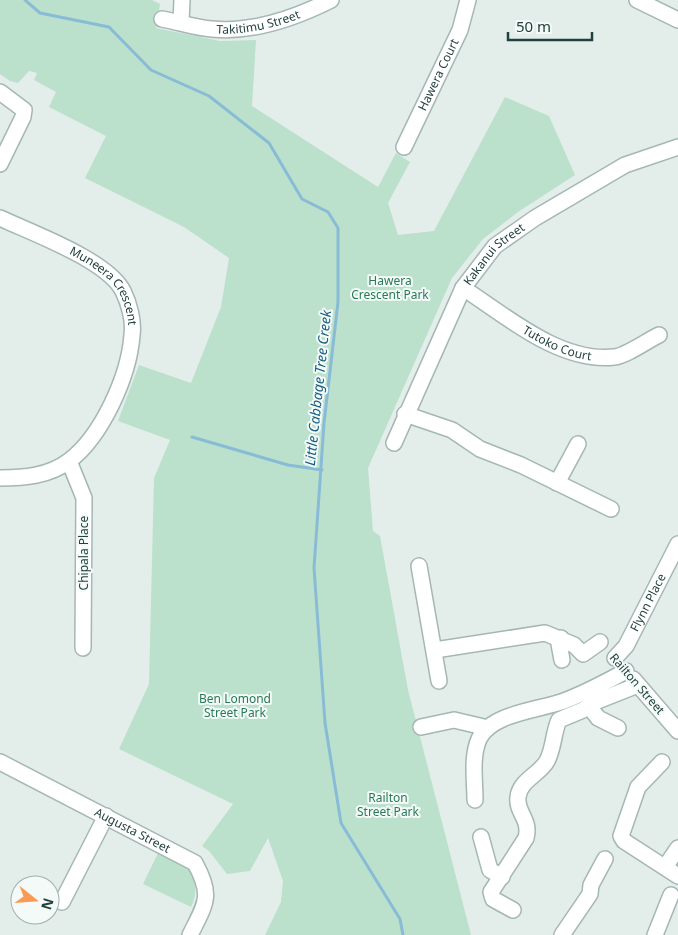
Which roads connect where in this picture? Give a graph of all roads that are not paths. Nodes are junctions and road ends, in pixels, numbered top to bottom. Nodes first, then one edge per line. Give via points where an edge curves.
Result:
1 (182, 0) edge
2 (331, 0) edge
3 (468, 0) edge
4 (637, 0) edge
5 (162, 19) dead end
6 (678, 20) edge
7 (181, 22) junction
8 (0, 92) edge
9 (404, 147) dead end
10 (678, 147) edge
11 (0, 164) edge
12 (0, 218) edge
13 (463, 288) junction
14 (659, 335) dead end
15 (406, 414) junction
16 (394, 443) dead end
17 (578, 444) dead end
18 (69, 461) junction
19 (0, 478) edge
20 (557, 483) junction
21 (611, 509) dead end
22 (678, 544) edge
23 (419, 566) dead end
24 (561, 638) junction
25 (83, 648) dead end
26 (435, 650) junction
27 (615, 658) junction
28 (562, 660) dead end
29 (626, 671) junction
30 (439, 681) dead end
31 (638, 685) junction
32 (589, 706) junction
33 (421, 727) dead end
34 (488, 728) junction
35 (618, 728) dead end
36 (678, 731) edge
37 (0, 762) edge
38 (662, 762) dead end
39 (475, 800) dead end
40 (106, 816) junction
41 (481, 837) dead end
42 (678, 848) edge
43 (605, 859) dead end
44 (665, 867) junction
45 (678, 876) edge
46 (502, 877) junction
47 (671, 895) dead end
48 (62, 902) dead end
49 (513, 910) dead end
50 (190, 935) edge
51 (562, 935) edge
52 (655, 935) edge

1 - 7 street
2 - 7 street, Takitimu Street via 291,17 243,28 211,29
3 - 9 street, Hawera Court via 457,38
4 - 6 street
5 - 7 street, Takitimu Street
8 - 11 street via 24,110
10 - 13 street, Kakanui Street via 625,165 535,218 495,246
12 - 18 street, Muneera Crescent via 97,265 122,290 131,316 129,351 105,418
13 - 14 street, Tutoko Court via 549,344 582,355 616,357
13 - 15 street, Kakanui Street
15 - 16 street, Kakanui Street
15 - 20 street via 452,430 480,448
17 - 20 street
18 - 19 street, Muneera Crescent via 49,472
18 - 25 street, Chipala Place via 84,498
20 - 21 street
22 - 27 street, Flynn Place via 626,646
23 - 26 street
24 - 26 street via 545,633
24 - 27 street, Railton Street via 583,654 598,639
24 - 28 street
26 - 30 street
27 - 29 street, Railton Street
29 - 31 street, Railton Street
29 - 34 street via 564,701 500,720
31 - 32 street
31 - 36 street, Railton Street
32 - 35 street via 598,718
32 - 46 street via 559,720 547,762 520,791 519,806 528,830
33 - 34 street via 454,720
34 - 39 street via 479,739 474,758
37 - 40 street, Augusta Street
38 - 44 street via 638,787 621,836
40 - 48 street
40 - 50 street, Augusta Street via 195,862 205,882 206,903
41 - 46 street via 490,870
42 - 44 street
43 - 51 street via 591,885 590,894
44 - 45 street
46 - 49 street via 491,892 493,899
47 - 52 street

